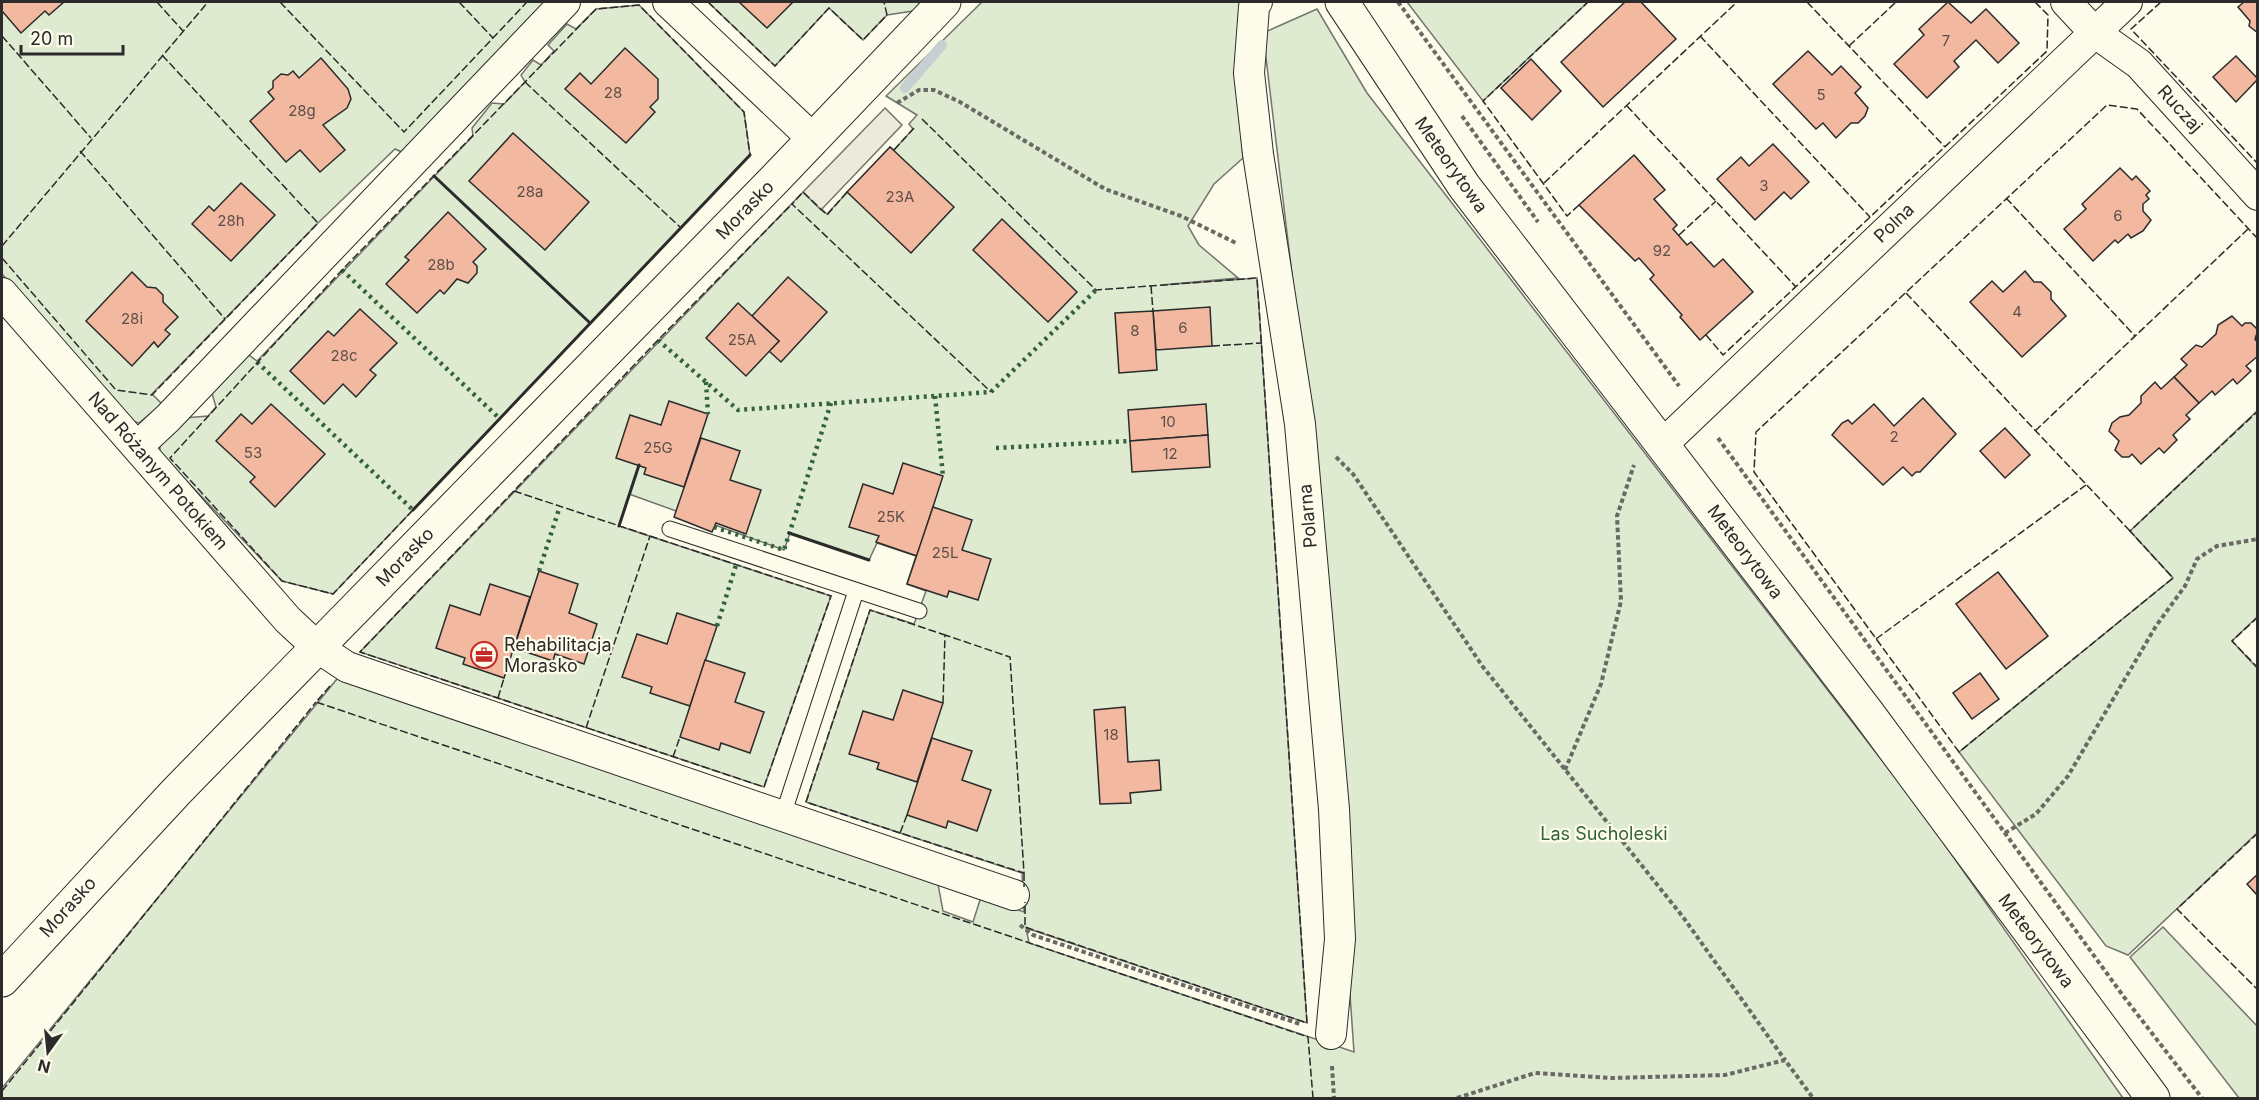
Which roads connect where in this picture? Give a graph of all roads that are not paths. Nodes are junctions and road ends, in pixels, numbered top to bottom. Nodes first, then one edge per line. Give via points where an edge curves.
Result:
1 (565, 2) edge
2 (668, 2) edge
3 (944, 2) edge
4 (1257, 2) edge
5 (1342, 2) edge
6 (2066, 2) edge
7 (2127, 2) edge
8 (2094, 32) junction
9 (813, 139) junction
10 (2258, 195) edge
11 (2, 293) edge
12 (1663, 444) junction
13 (138, 446) junction
14 (670, 529) dead end
15 (856, 591) junction
16 (919, 611) dead end
17 (317, 647) junction
18 (783, 815) junction
19 (1014, 895) road end
20 (2, 980) edge
21 (1331, 1034) road end
22 (2153, 1098) edge

1 - 13 street
2 - 9 street
3 - 9 street, Morasko
4 - 21 street, Polarna via 1249,73 1300,424 1334,809 1340,939
5 - 12 street, Meteorytowa via 1464,186
6 - 8 street, Ruczaj
7 - 8 street, Polna
8 - 10 street, Ruczaj via 2139,64
8 - 12 street, Polna
9 - 17 street, Morasko
11 - 13 street, Nad Różanym Potokiem
12 - 22 street, Meteorytowa
13 - 17 street, Nad Różanym Potokiem via 288,620
14 - 15 lane
15 - 16 lane
15 - 18 lane
17 - 18 street, Nad Różanym Potokiem via 347,667
17 - 20 street, Morasko via 112,858
18 - 19 street, Nad Różanym Potokiem

